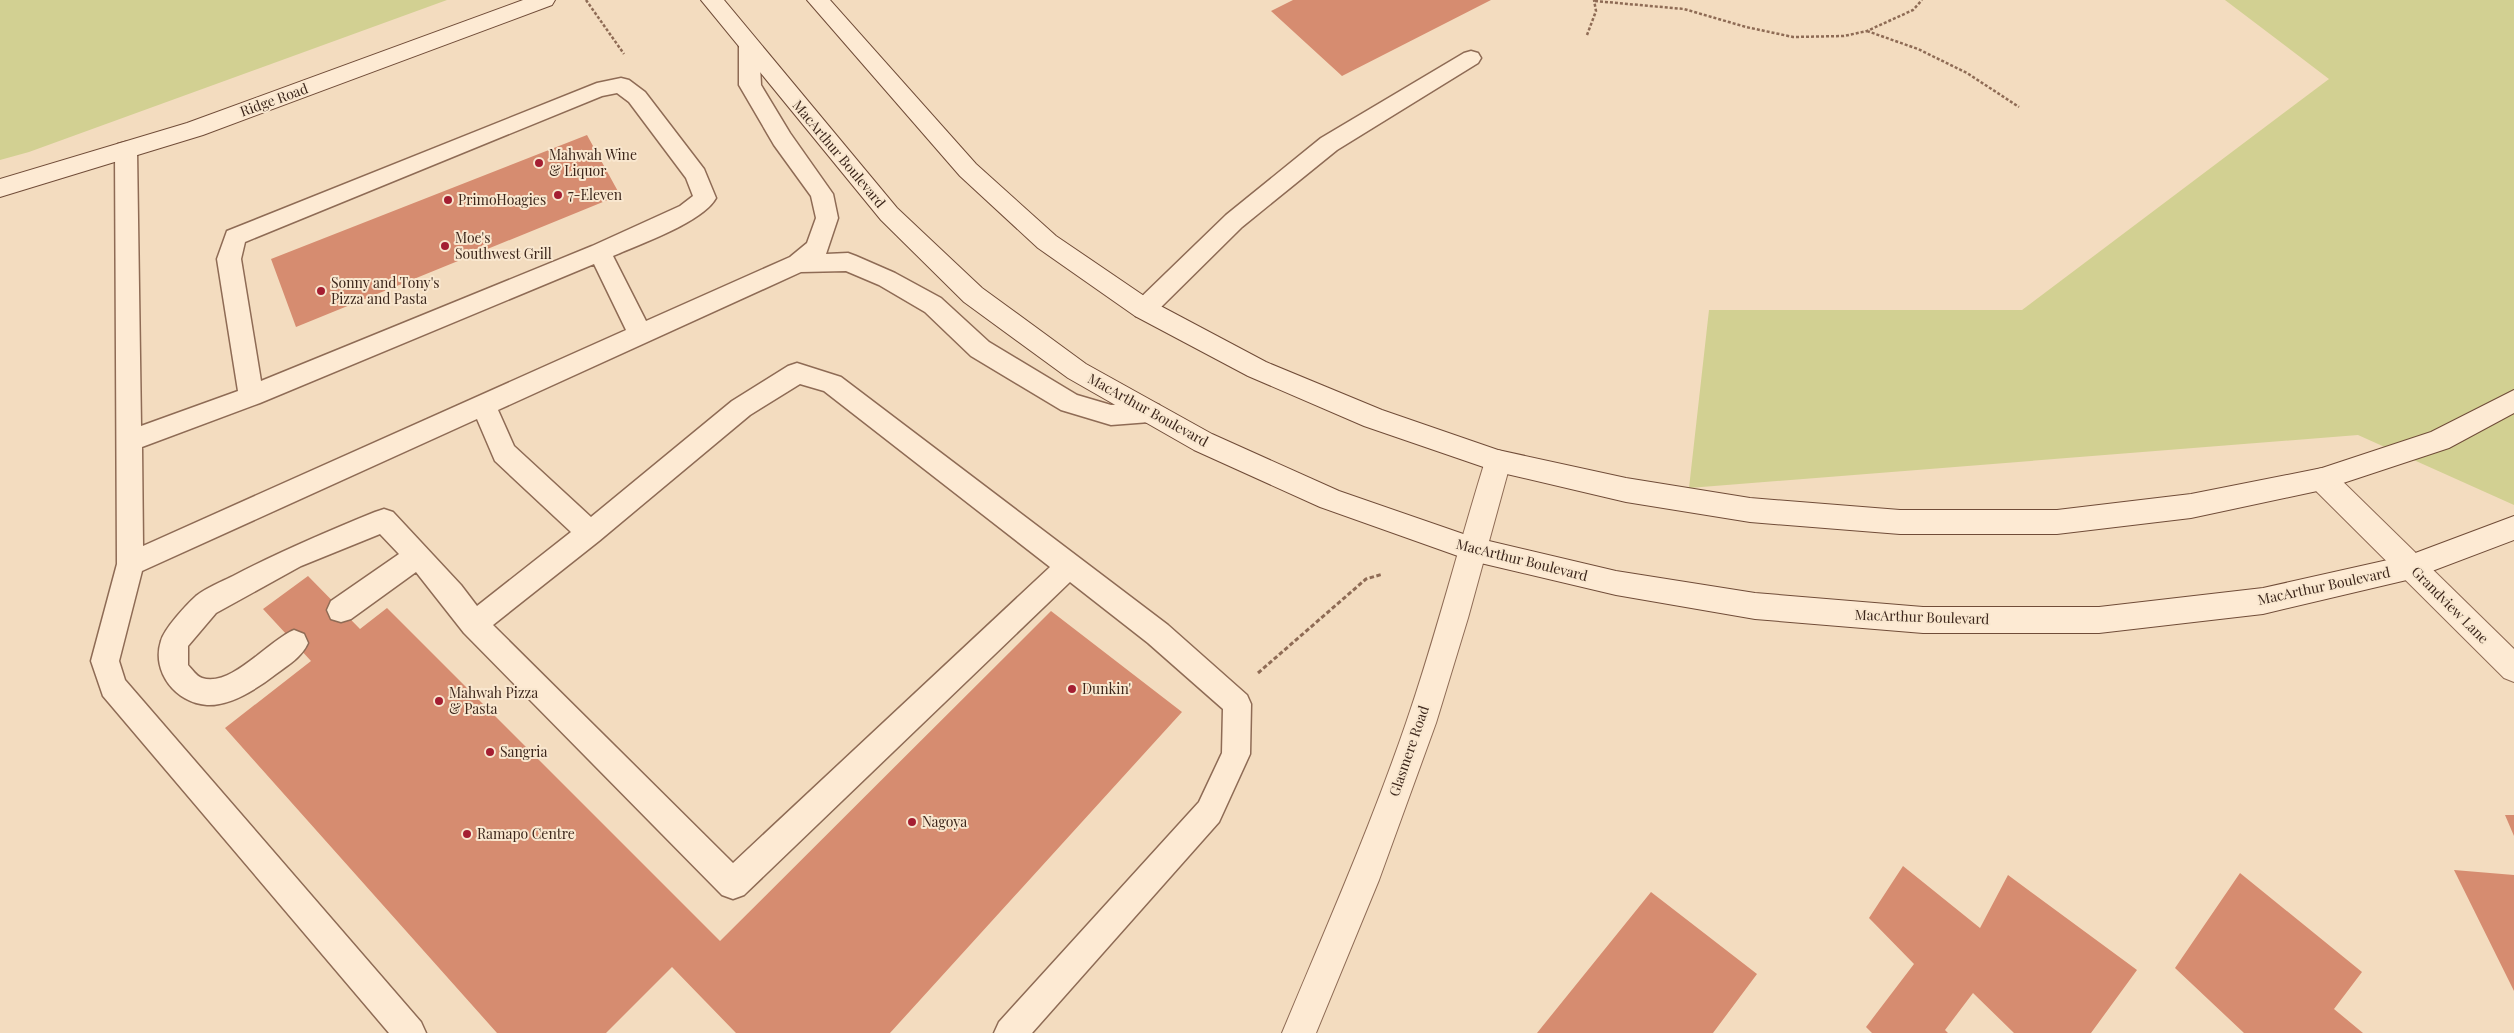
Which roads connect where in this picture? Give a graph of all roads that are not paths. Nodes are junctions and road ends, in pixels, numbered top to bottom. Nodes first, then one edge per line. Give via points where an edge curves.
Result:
1 (544, 0) edge
2 (712, 0) edge
3 (818, 0) edge
4 (749, 46) junction
5 (1471, 58) dead end
6 (126, 150) junction
7 (0, 188) edge
8 (600, 252) junction
9 (798, 263) junction
10 (1144, 309) junction
11 (640, 334) junction
12 (251, 396) junction
13 (2514, 402) edge
14 (483, 405) junction
15 (1150, 412) junction
16 (129, 441) junction
17 (1498, 461) junction
18 (2322, 479) junction
19 (2514, 528) edge
20 (590, 533) junction
21 (1472, 549) junction
22 (418, 556) junction
23 (130, 564) junction
24 (1069, 566) junction
25 (2411, 567) junction
26 (341, 610) dead end
27 (474, 624) junction
28 (294, 644) dead end
29 (2514, 669) edge
30 (410, 1033) edge
31 (1010, 1033) edge
32 (1299, 1033) edge

1 - 6 main road, Ridge Road via 195,129
2 - 4 main road, MacArthur Boulevard
3 - 10 main road via 968,170 1048,242
4 - 9 lane via 750,85 782,139 822,194 827,218 817,248
4 - 15 main road, MacArthur Boulevard via 889,214 973,295 1077,371
5 - 10 lane via 1329,144 1234,221
6 - 7 main road, Ridge Road
6 - 16 lane
8 - 11 lane
8 - 12 lane
8 - 12 lane via 688,212 705,198 696,175 637,97 621,85 598,90 235,237 229,259
9 - 11 lane
9 - 15 lane via 848,262 887,279 933,305 980,349 1070,402 1111,416
10 - 17 main road via 1257,369 1373,418
11 - 14 lane
12 - 16 lane
13 - 18 main road via 2440,440
14 - 20 lane via 504,453
14 - 23 lane
15 - 21 main road, MacArthur Boulevard via 1203,442 1330,499
16 - 23 lane
17 - 18 main road via 1626,490 1750,510 1900,522 2057,522 2190,506
17 - 21 main road, Glasmere Road
18 - 25 main road, Grandview Lane
19 - 25 main road, MacArthur Boulevard
20 - 24 lane via 741,408 797,373 832,384
20 - 27 lane
21 - 25 main road, MacArthur Boulevard via 1616,583 1755,606 1923,620 2099,620 2263,601
21 - 32 main road, Glasmere Road via 1454,618 1398,785 1350,918
22 - 26 lane
22 - 27 lane
22 - 28 lane via 384,520 292,558 206,604 174,642 174,670 195,690 213,693 234,686
23 - 30 lane via 105,661 113,687
24 - 27 lane via 733,884
24 - 31 lane via 1158,634 1237,704 1236,754 1209,812
25 - 29 main road, Grandview Lane

